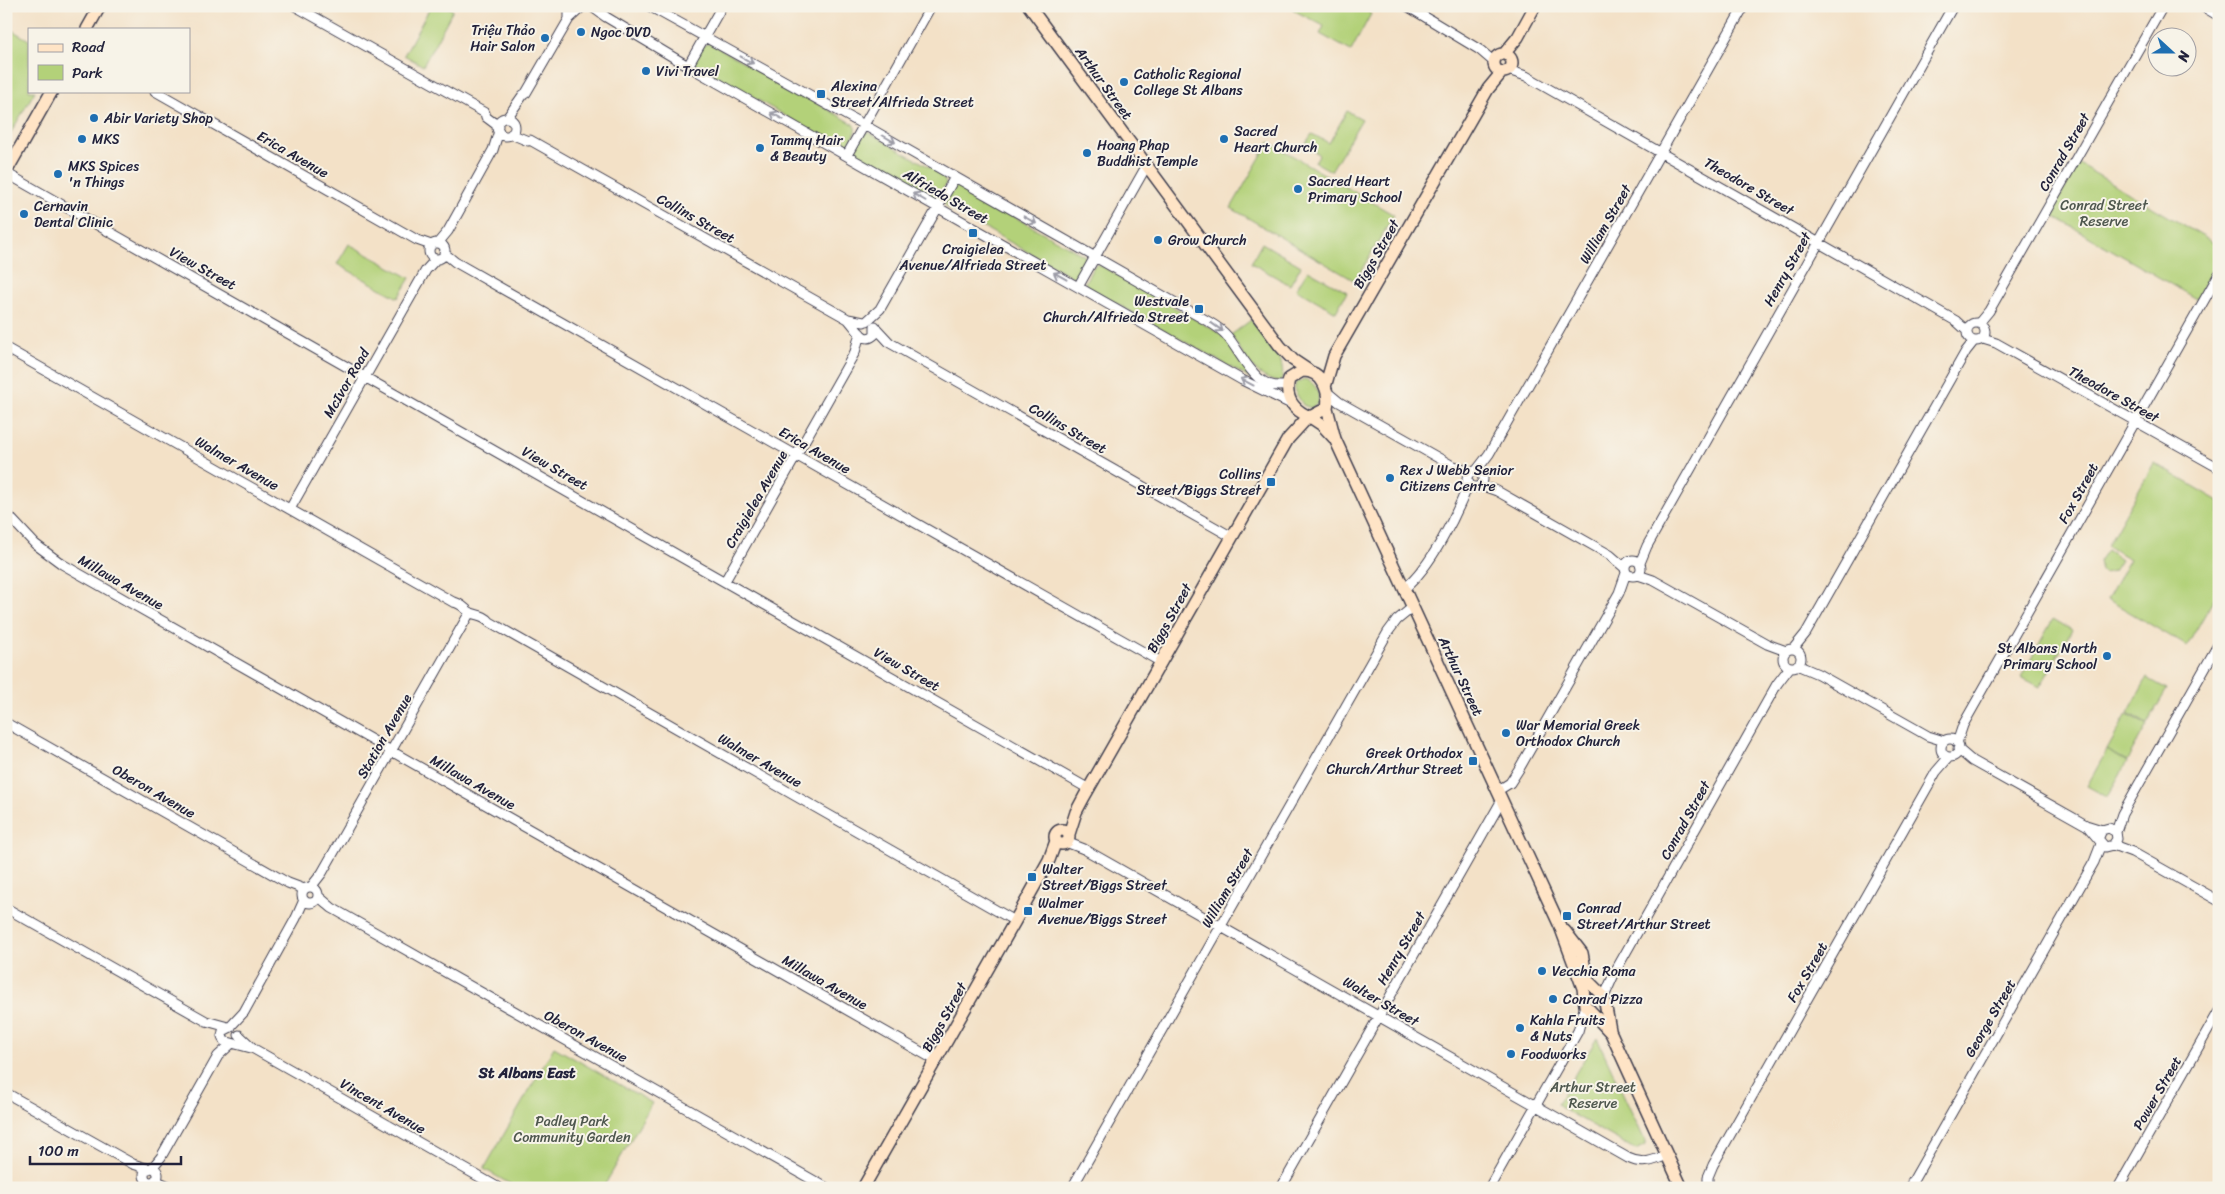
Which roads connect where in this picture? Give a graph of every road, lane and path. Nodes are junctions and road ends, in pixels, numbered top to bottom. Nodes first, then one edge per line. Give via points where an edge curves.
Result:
1 (100, 6) edge
2 (295, 6) edge
3 (569, 6) edge
4 (583, 6) edge
5 (591, 6) edge
6 (649, 6) edge
7 (722, 6) edge
8 (931, 6) edge
9 (1029, 6) edge
10 (1407, 6) edge
11 (1535, 6) edge
12 (1744, 6) edge
13 (1953, 6) edge
14 (2163, 6) edge
15 (2202, 6) edge
16 (2219, 16) edge
17 (569, 19) junction
18 (88, 28) edge
19 (705, 36) junction
20 (1503, 63) junction
21 (688, 66) junction
22 (51, 92) edge
23 (157, 92) edge
24 (864, 125) junction
25 (507, 127) junction
26 (1662, 153) junction
27 (847, 155) junction
28 (1147, 165) junction
29 (6, 172) edge
30 (955, 177) junction
31 (937, 207) junction
32 (1818, 241) junction
33 (437, 251) junction
34 (1095, 256) junction
35 (2219, 274) edge
36 (1078, 286) junction
37 (880, 309) junction
38 (848, 319) junction
39 (866, 321) junction
40 (876, 327) junction
41 (859, 332) junction
42 (1977, 332) junction
43 (870, 338) junction
44 (890, 343) junction
45 (1280, 346) junction
46 (6, 348) edge
47 (855, 352) junction
48 (1334, 356) junction
49 (1310, 371) junction
50 (365, 377) junction
51 (1288, 382) junction
52 (1326, 390) junction
53 (1292, 406) junction
54 (1328, 408) junction
55 (1351, 408) junction
56 (1310, 417) junction
57 (2134, 421) junction
58 (1288, 439) junction
59 (1335, 439) junction
60 (797, 455) junction
61 (2219, 468) edge
62 (1476, 479) junction
63 (290, 509) junction
64 (6, 513) edge
65 (1232, 537) junction
66 (1633, 568) junction
67 (725, 581) junction
68 (1404, 589) junction
69 (1413, 607) junction
70 (469, 615) junction
71 (2219, 643) edge
72 (1792, 658) junction
73 (1161, 662) junction
74 (6, 723) edge
75 (1949, 748) junction
76 (390, 751) junction
77 (1089, 789) junction
78 (1500, 795) junction
79 (1064, 838) junction
80 (2108, 838) junction
81 (310, 895) junction
82 (2219, 901) edge
83 (6, 908) edge
84 (1015, 921) junction
85 (1560, 926) junction
86 (1221, 927) junction
87 (1600, 994) junction
88 (1585, 1002) junction
89 (2219, 1011) edge
90 (1595, 1015) junction
91 (1378, 1016) junction
92 (206, 1021) junction
93 (1578, 1031) junction
94 (1611, 1033) junction
95 (233, 1035) junction
96 (222, 1037) junction
97 (218, 1056) junction
98 (937, 1061) junction
99 (6, 1093) edge
100 (1535, 1106) junction
101 (1667, 1155) junction
102 (150, 1178) edge
103 (171, 1186) edge
104 (499, 1188) edge
105 (827, 1188) edge
106 (863, 1188) edge
107 (1072, 1188) edge
108 (1281, 1188) edge
109 (1489, 1188) edge
110 (1682, 1188) edge
111 (1708, 1188) edge
112 (1910, 1188) edge
113 (2118, 1188) edge

1 - 18 street
2 - 25 street, Collins Street
3 - 17 street
4 - 17 street, McIvor Road
5 - 21 street, Alfrieda Street
6 - 19 street, Alfrieda Street
7 - 19 street
8 - 24 street
9 - 28 street, Arthur Street
10 - 20 street, Theodore Street
11 - 20 street, Biggs Street
12 - 26 street, William Street
13 - 32 street, Henry Street
14 - 42 street, Conrad Street
15 - 16 street
17 - 25 street, McIvor Road via 523,94
19 - 21 street
19 -> 24 street, Alfrieda Street
20 - 26 street, Theodore Street
20 - 48 street, Biggs Street
27 -> 21 street, Alfrieda Street
22 - 29 street
23 - 33 street, Erica Avenue
24 - 27 street
24 -> 30 street, Alfrieda Street
25 - 33 street, McIvor Road
25 - 38 street, Collins Street via 530,137 530,140
26 - 32 street, Theodore Street
26 - 62 street, William Street
31 -> 27 street, Alfrieda Street
28 - 34 street
28 - 45 street, Arthur Street
29 - 50 street, View Street
30 - 31 street
30 -> 34 street, Alfrieda Street
36 -> 31 street, Alfrieda Street
31 - 37 street
32 - 42 street, Theodore Street
32 - 66 street, Henry Street
33 - 50 street, McIvor Road
33 - 60 street, Erica Avenue
34 - 36 street
34 -> 51 street, Alfrieda Street via 1220,329 1244,363 1261,379 1278,387
35 - 57 street, Fox Street
53 -> 36 street, Alfrieda Street
37 - 39 street
37 - 40 street
38 - 39 street, Collins Street
38 - 41 street, Collins Street
39 - 40 street
39 - 41 street via 860,325
40 - 43 street
40 - 44 street, Collins Street
41 - 43 street via 863,338
41 - 47 street, Craigielea Avenue
42 - 57 street, Theodore Street
42 - 72 street, Conrad Street
43 - 44 street, Collins Street
43 - 47 street, Craigielea Avenue
44 - 65 street, Collins Street
45 - 49 street, Arthur Street
45 - 51 street, Arthur Street
46 - 63 street, Walmer Avenue
47 - 60 street, Craigielea Avenue
48 - 49 street, Biggs Street via 1321,368
48 - 52 street, Biggs Street
49 - 51 street via 1297,372
49 - 52 street via 1320,378
50 - 63 street, McIvor Road
50 - 67 street, View Street
51 - 53 street via 1287,395
52 - 54 street
52 - 55 street
53 - 56 street
53 - 58 street, Biggs Street via 1293,422
54 - 55 street
54 - 56 street
54 - 59 street, Arthur Street
55 - 62 street
56 - 58 street, Biggs Street
56 - 59 street, Arthur Street
57 - 61 street, Theodore Street
57 - 75 street, Fox Street
58 - 65 street, Biggs Street
59 - 68 street, Arthur Street
60 - 67 street, Craigielea Avenue
60 - 73 street, Erica Avenue
62 - 66 street
62 - 68 street, William Street via 1425,568
63 - 70 street, Walmer Avenue via 463,605
64 - 76 street, Millawa Avenue via 35,544 62,564
65 - 73 street, Biggs Street
66 - 72 street
66 - 78 street, Henry Street via 1515,777
67 - 77 street, View Street
68 - 69 street, Arthur Street
69 - 78 street, Arthur Street
69 - 86 street, William Street via 1396,620 1388,632
70 - 76 street, Station Avenue
70 - 84 street, Walmer Avenue via 483,615 490,622
71 - 80 street, George Street
72 - 75 street
72 - 87 street, Conrad Street
73 - 77 street, Biggs Street
74 - 81 street, Oberon Avenue
75 - 80 street
75 - 111 street, Fox Street via 1713,1165
76 - 81 street, Station Avenue
76 - 98 street, Millawa Avenue
77 - 79 street, Biggs Street
78 - 85 street, Arthur Street
78 - 91 street, Henry Street
79 - 84 street, Biggs Street
79 - 86 street, Walter Street
80 - 82 street
80 - 112 street, George Street
81 - 95 street, Station Avenue
81 - 105 street, Oberon Avenue
83 - 92 street, Vincent Avenue
84 - 98 street, Biggs Street
85 - 87 street, Arthur Street via 1582,953 1586,976
85 - 88 street, Arthur Street
86 - 91 street, Walter Street
86 - 107 street, William Street
87 - 88 street
87 - 90 street via 1603,1008
87 - 94 street, Arthur Street
88 - 90 street, Arthur Street
88 - 93 street
89 - 113 street, Power Street
90 - 93 street
90 - 94 street, Arthur Street
91 - 100 street, Walter Street
91 - 108 street, Henry Street
92 - 95 street, Vincent Avenue
92 - 96 street, Vincent Avenue
93 - 100 street
94 - 101 street, Arthur Street
95 - 96 street, Vincent Avenue via 226,1043
95 - 97 street
95 - 104 street, Vincent Avenue
96 - 97 street
97 - 102 street
98 - 106 street, Biggs Street
99 - 102 street via 133,1164
100 - 101 street, Walter Street via 1634,1161 1650,1162
100 - 109 street
101 - 110 street, Arthur Street
102 - 103 street

